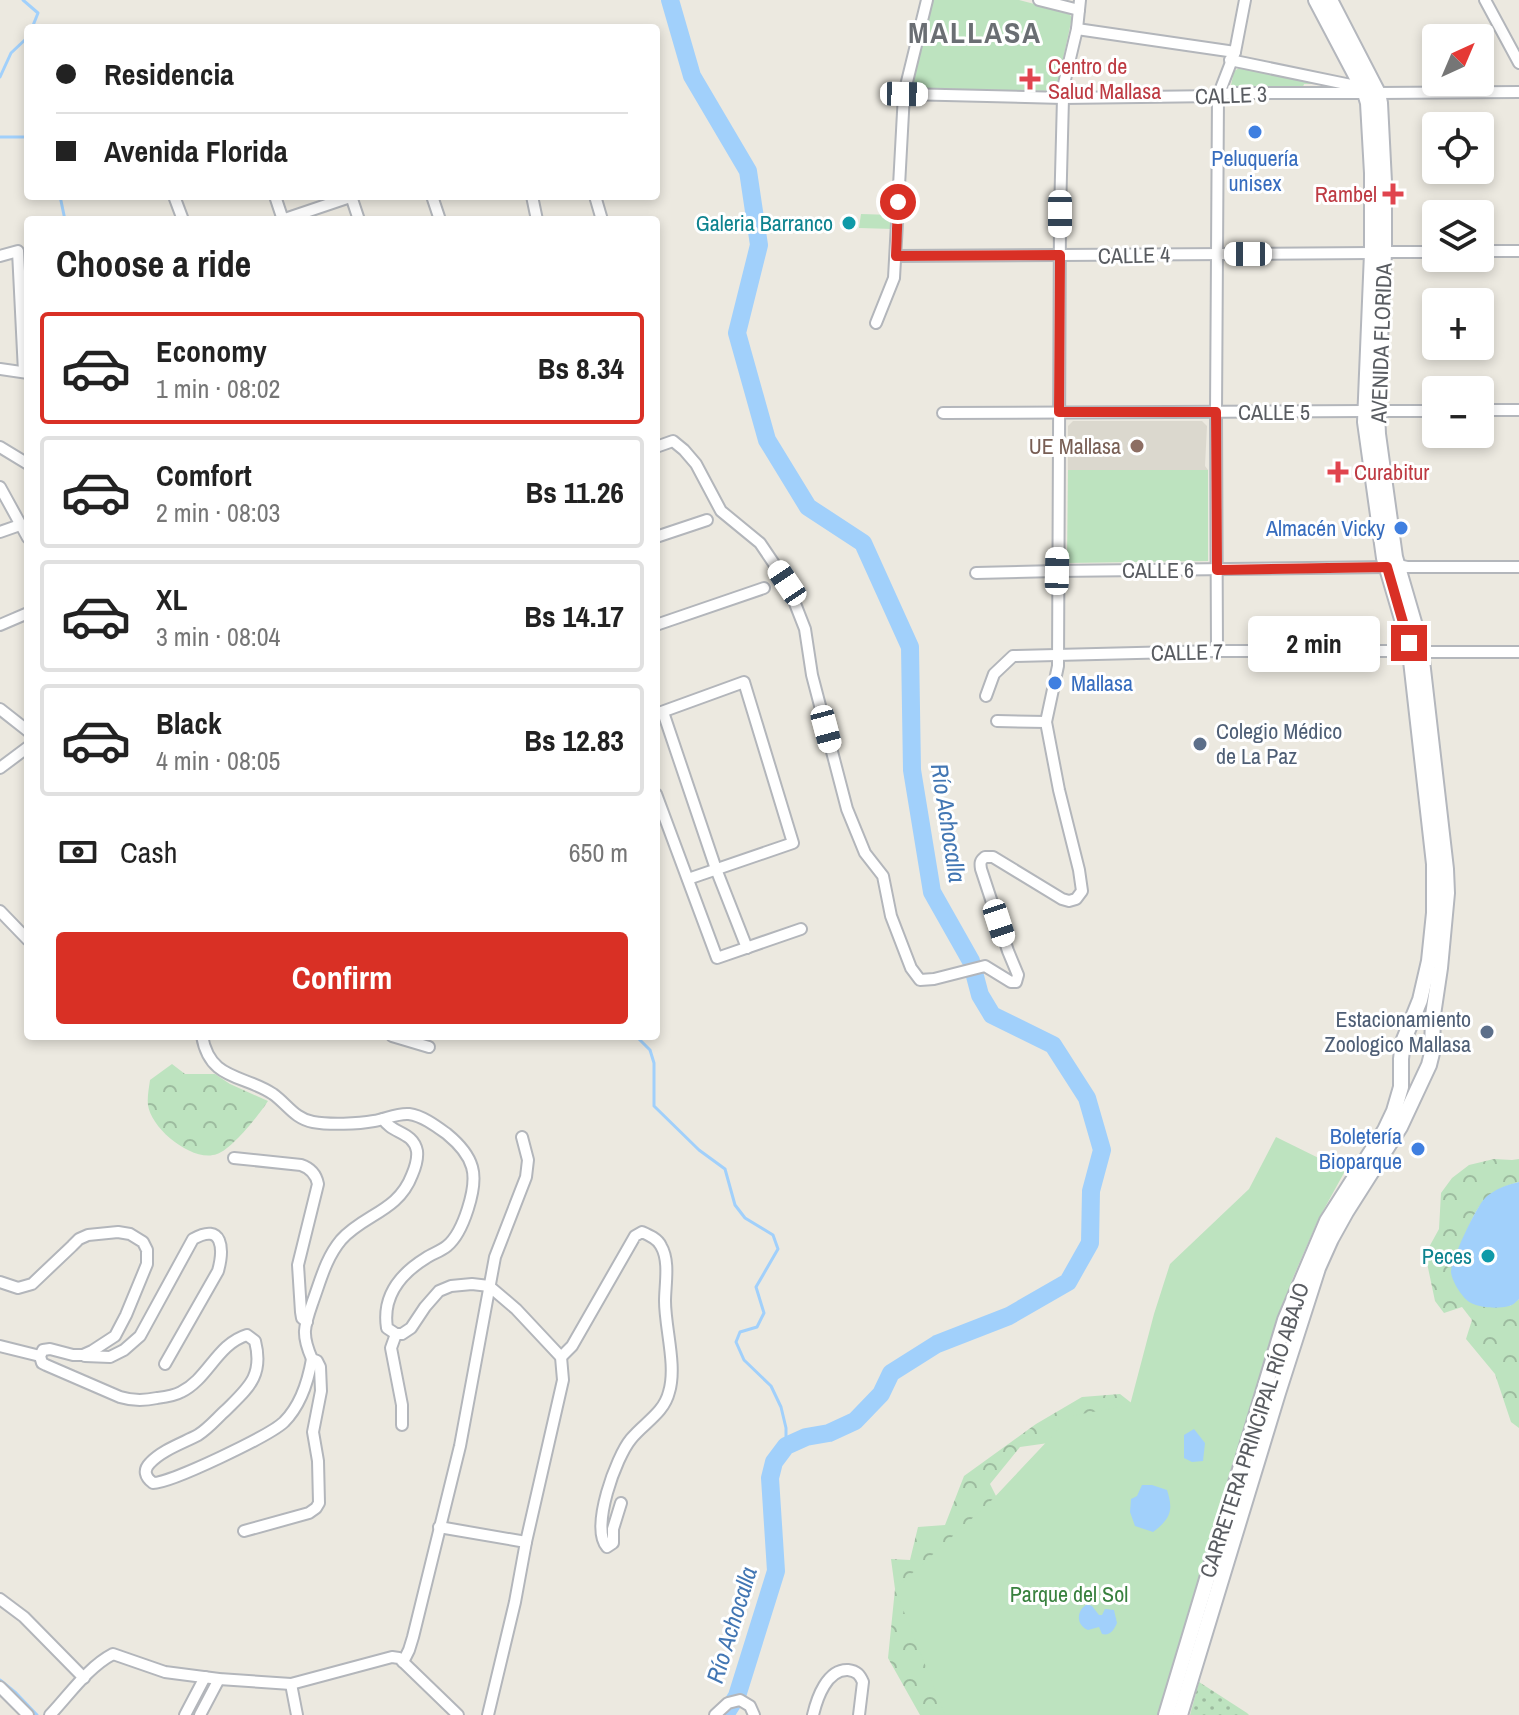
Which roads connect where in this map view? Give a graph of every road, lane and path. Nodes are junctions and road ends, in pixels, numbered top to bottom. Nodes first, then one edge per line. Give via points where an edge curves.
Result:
1 (927, 0) edge
2 (1039, 0) edge
3 (1245, 0) edge
4 (1316, 0) edge
5 (1330, 0) edge
6 (1485, 0) edge
7 (1079, 5) edge
8 (1077, 29) junction
9 (1233, 56) junction
10 (1519, 63) edge
11 (1519, 92) edge
12 (1371, 93) junction
13 (904, 94) junction
14 (1218, 96) junction
15 (1063, 98) junction
16 (340, 200) edge
17 (294, 216) edge
18 (1494, 251) edge
19 (1519, 251) edge
20 (1422, 252) edge
21 (1378, 253) junction
22 (1217, 254) junction
23 (1060, 255) junction
24 (0, 256) edge
25 (896, 256) junction
26 (876, 323) dead end
27 (24, 342) edge
28 (0, 369) edge
29 (24, 373) edge
30 (1494, 410) edge
31 (1519, 410) edge
32 (1371, 411) junction
33 (1422, 411) edge
34 (1059, 412) junction
35 (1216, 412) junction
36 (943, 413) dead end
37 (660, 446) edge
38 (0, 447) edge
39 (24, 462) edge
40 (0, 487) edge
41 (707, 520) dead end
42 (20, 525) junction
43 (0, 532) edge
44 (24, 532) edge
45 (660, 536) edge
46 (1393, 566) junction
47 (1519, 567) edge
48 (1217, 570) junction
49 (1057, 571) junction
50 (976, 573) dead end
51 (764, 588) dead end
52 (24, 615) edge
53 (660, 624) edge
54 (0, 625) edge
55 (1217, 651) junction
56 (1415, 651) junction
57 (1519, 652) edge
58 (1058, 654) junction
59 (986, 696) dead end
60 (0, 709) edge
61 (660, 713) edge
62 (660, 716) edge
63 (997, 721) dead end
64 (1046, 722) junction
65 (24, 728) edge
66 (24, 750) edge
67 (0, 768) edge
68 (660, 805) edge
69 (716, 869) junction
70 (688, 879) junction
71 (0, 911) edge
72 (801, 929) dead end
73 (24, 936) edge
74 (747, 948) junction
75 (1410, 1023) junction
76 (1432, 1027) junction
77 (203, 1040) edge
78 (405, 1040) edge
79 (429, 1047) dead end
80 (1402, 1069) junction
81 (1423, 1074) junction
82 (383, 1119) junction
83 (522, 1137) dead end
84 (234, 1158) dead end
85 (0, 1282) edge
86 (489, 1286) junction
87 (307, 1322) junction
88 (396, 1334) junction
89 (0, 1346) edge
90 (83, 1355) junction
91 (40, 1356) junction
92 (561, 1357) junction
93 (312, 1359) junction
94 (165, 1364) dead end
95 (402, 1425) dead end
96 (621, 1503) dead end
97 (439, 1527) junction
98 (244, 1531) dead end
99 (526, 1542) junction
100 (0, 1599) edge
101 (403, 1662) junction
102 (205, 1677) junction
103 (84, 1678) junction
104 (219, 1679) junction
105 (291, 1684) junction
106 (0, 1687) edge
107 (717, 1713) edge
108 (28, 1715) edge
109 (50, 1715) edge
110 (185, 1715) edge
111 (200, 1715) edge
112 (297, 1715) edge
113 (458, 1715) edge
114 (488, 1715) edge
115 (754, 1715) edge
116 (813, 1715) edge
117 (859, 1715) edge
118 (1166, 1715) edge
119 (1180, 1715) edge

1 - 13 street
2 - 7 street
3 - 9 street
4 - 12 main road, AVENIDA FLORIDA
5 - 12 main road, AVENIDA FLORIDA
6 - 10 street
7 - 8 street
8 - 9 street
8 - 15 street
9 - 12 street
9 - 14 street
11 - 12 street, CALLE 3
12 - 14 street, CALLE 3
12 - 21 main road, AVENIDA FLORIDA via 1380,103 1384,182
13 - 15 street, CALLE 3
13 - 25 street
14 - 15 street, CALLE 3
14 - 22 street
15 - 23 street
16 - 17 street
18 - 19 street
20 - 21 street, CALLE 4
21 - 22 street, CALLE 4
21 - 32 main road, AVENIDA FLORIDA
22 - 23 street, CALLE 4
22 - 35 street
23 - 25 street, CALLE 4
23 - 34 street
24 - 27 street via 18,251
25 - 26 street via 894,278
28 - 29 street
30 - 31 street
32 - 33 street, CALLE 5
32 - 35 street, CALLE 5
32 - 46 main road, AVENIDA FLORIDA
34 - 35 street, CALLE 5
34 - 36 street, CALLE 5
34 - 49 street
35 - 48 street
37 - 64 street via 673,441 684,450 721,511 760,543 787,583 805,629 847,809 865,853 883,876 891,916 920,980 985,966 1011,982 1018,980 980,864 985,857 1062,899 1080,896 1079,870
38 - 39 street
40 - 42 street
41 - 45 street
42 - 43 street
42 - 44 street
46 - 47 street, CALLE 6
46 - 48 street, CALLE 6
46 - 56 main road, AVENIDA FLORIDA
48 - 49 street, CALLE 6
48 - 55 street
49 - 50 street, CALLE 6
49 - 58 street
51 - 53 street
52 - 54 street
55 - 56 street, CALLE 7
55 - 58 street, CALLE 7
56 - 57 street, CALLE 7
56 - 75 main road, AVENIDA FLORIDA via 1435,887 1426,980
56 - 76 main road, AVENIDA FLORIDA via 1446,869
58 - 59 street, CALLE 7 via 1013,656 994,674
58 - 64 street
60 - 65 street
61 - 69 street via 744,682 793,843
62 - 69 street
63 - 64 street
66 - 67 street
68 - 70 street
69 - 70 street
69 - 74 street
70 - 74 street via 717,958
71 - 73 street
72 - 74 street
75 - 76 main road via 1422,1021
75 - 80 main road, CARRETERA PRINCIPAL RÍO ABAJO
76 - 81 main road, CARRETERA PRINCIPAL RÍO ABAJO via 1432,1053
77 - 82 street via 218,1068 274,1095 306,1120
78 - 79 street
80 - 81 main road
80 - 118 main road, CARRETERA PRINCIPAL RÍO ABAJO via 1394,1111 1327,1221 1285,1320
81 - 119 main road, CARRETERA PRINCIPAL RÍO ABAJO via 1400,1127 1318,1268
82 - 87 street via 413,1142 415,1167 397,1200 343,1238 328,1259
82 - 88 street via 408,1114 439,1128 464,1150 474,1177 455,1238 396,1282 386,1321
83 - 86 street via 526,1177
84 - 87 street via 301,1165 317,1180 298,1265 301,1312
85 - 90 street via 18,1288 32,1284 88,1235 118,1232 143,1242 147,1264 115,1336
86 - 88 street via 459,1284 439,1291 411,1328
86 - 92 street
86 - 97 street via 460,1446
87 - 93 street via 303,1339
88 - 95 street via 391,1348
89 - 91 street
90 - 91 street via 50,1349
90 - 94 street via 110,1357 140,1336 193,1239 213,1234 223,1255 218,1271
91 - 93 street via 46,1365 120,1397 144,1401 185,1390 233,1341 244,1335 253,1338 256,1370 249,1388 201,1433 149,1463 146,1476 157,1483 237,1449 285,1421 301,1399
92 - 96 street via 635,1236 642,1232 656,1240 665,1260 672,1379 663,1407 618,1459 601,1522 607,1547 613,1543
92 - 99 street via 563,1380
93 - 98 street via 321,1376 313,1432 319,1503 309,1513
97 - 99 street
97 - 101 street
99 - 114 street
100 - 103 street
101 - 105 street via 392,1657
101 - 113 street
102 - 103 street via 165,1672 113,1654
102 - 104 street
102 - 110 street
103 - 109 street
104 - 105 street
104 - 111 street
105 - 112 street
106 - 108 street
107 - 115 street via 740,1700
116 - 117 street via 824,1685 847,1670 862,1677

